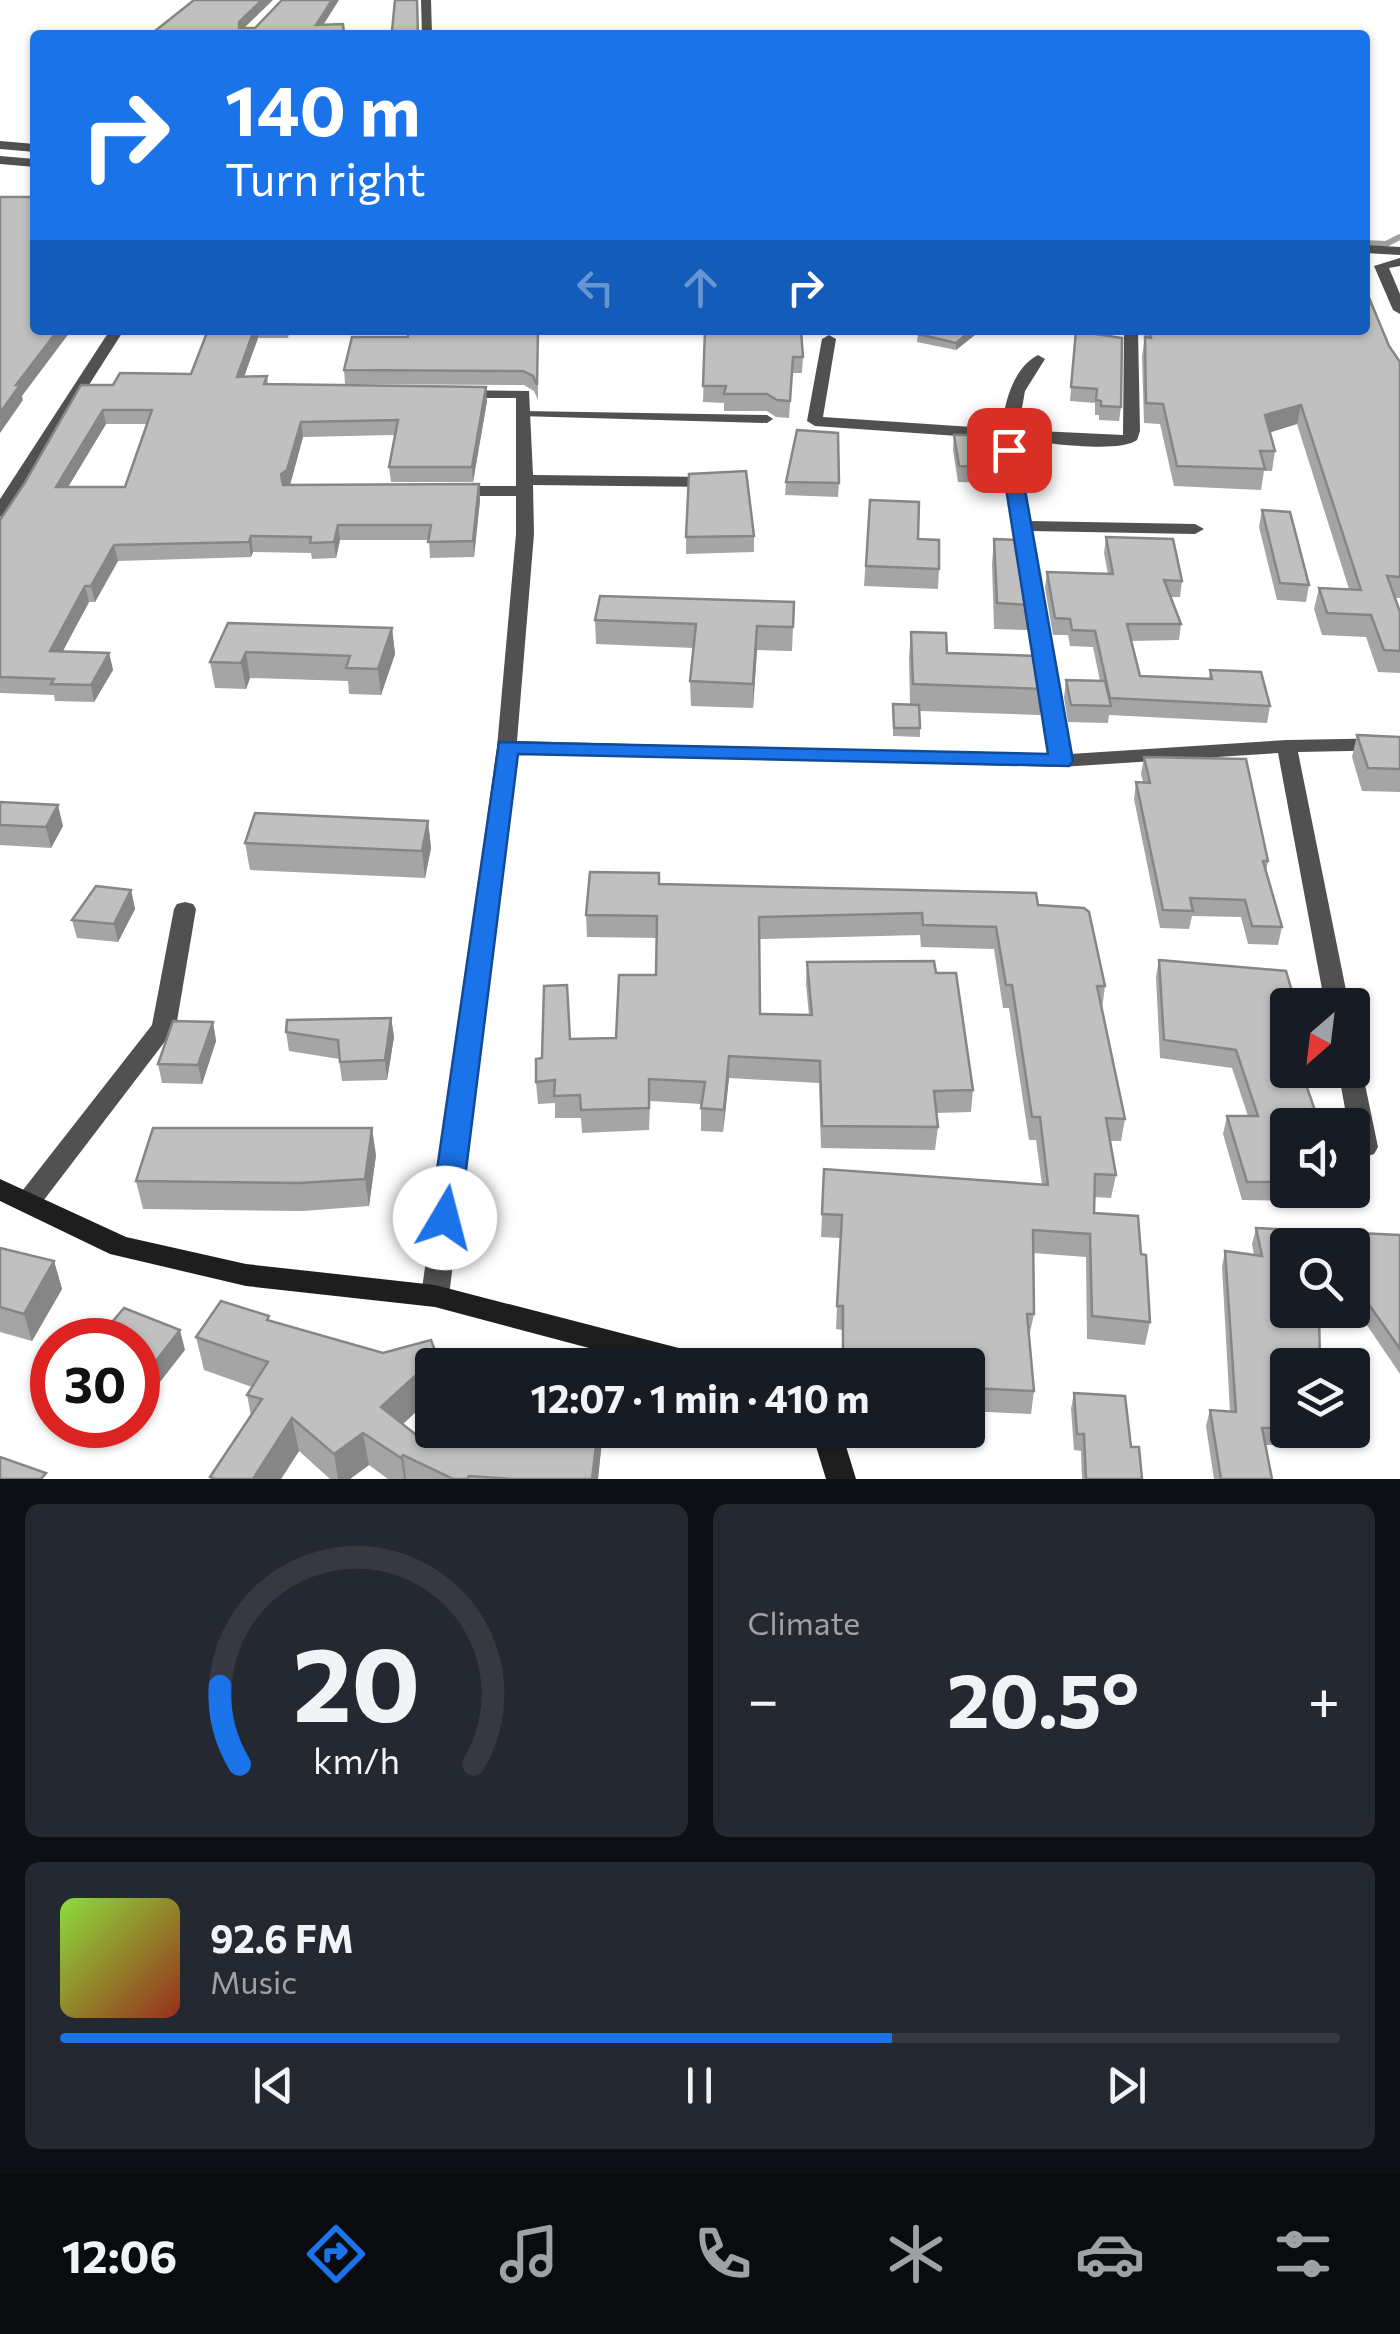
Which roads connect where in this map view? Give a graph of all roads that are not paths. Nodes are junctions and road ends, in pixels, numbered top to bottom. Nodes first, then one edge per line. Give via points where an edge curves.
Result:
1 (426, 0) edge
2 (427, 30) edge
3 (0, 144) edge
4 (30, 147) edge
5 (0, 160) edge
6 (28, 162) edge
7 (0, 178) edge
8 (1370, 249) edge
9 (1400, 251) edge
10 (1400, 262) edge
11 (1400, 310) edge
12 (114, 335) edge
13 (1131, 335) edge
14 (829, 340) dead end
15 (1038, 360) dead end
16 (430, 393) edge
17 (524, 414) junction
18 (767, 419) dead end
19 (1010, 436) junction
20 (728, 482) edge
21 (525, 485) junction
22 (429, 491) edge
23 (0, 512) edge
24 (1024, 526) junction
25 (1195, 529) dead end
26 (1400, 744) edge
27 (1287, 746) junction
28 (508, 747) junction
29 (1061, 761) junction
30 (185, 909) dead end
31 (1334, 988) edge
32 (0, 1189) edge
33 (28, 1202) junction
34 (434, 1296) junction
35 (633, 1348) edge
36 (832, 1448) edge
37 (841, 1479) edge

1 - 2 street
3 - 4 street
5 - 6 street
6 - 7 street
8 - 9 street
10 - 11 street via 1381,266
12 - 23 street
13 - 19 street via 1129,440
14 - 19 street via 815,421
15 - 19 street via 1019,382
16 - 17 street via 524,394
17 - 18 lane
17 - 21 street
19 - 24 street
20 - 21 street
21 - 22 street
21 - 28 street
24 - 25 street
24 - 29 street
26 - 27 street
27 - 29 street
27 - 31 street
28 - 29 street
28 - 34 street
30 - 33 street via 164,1028
32 - 33 main road
33 - 34 main road via 120,1246 246,1275
34 - 35 main road
36 - 37 main road

